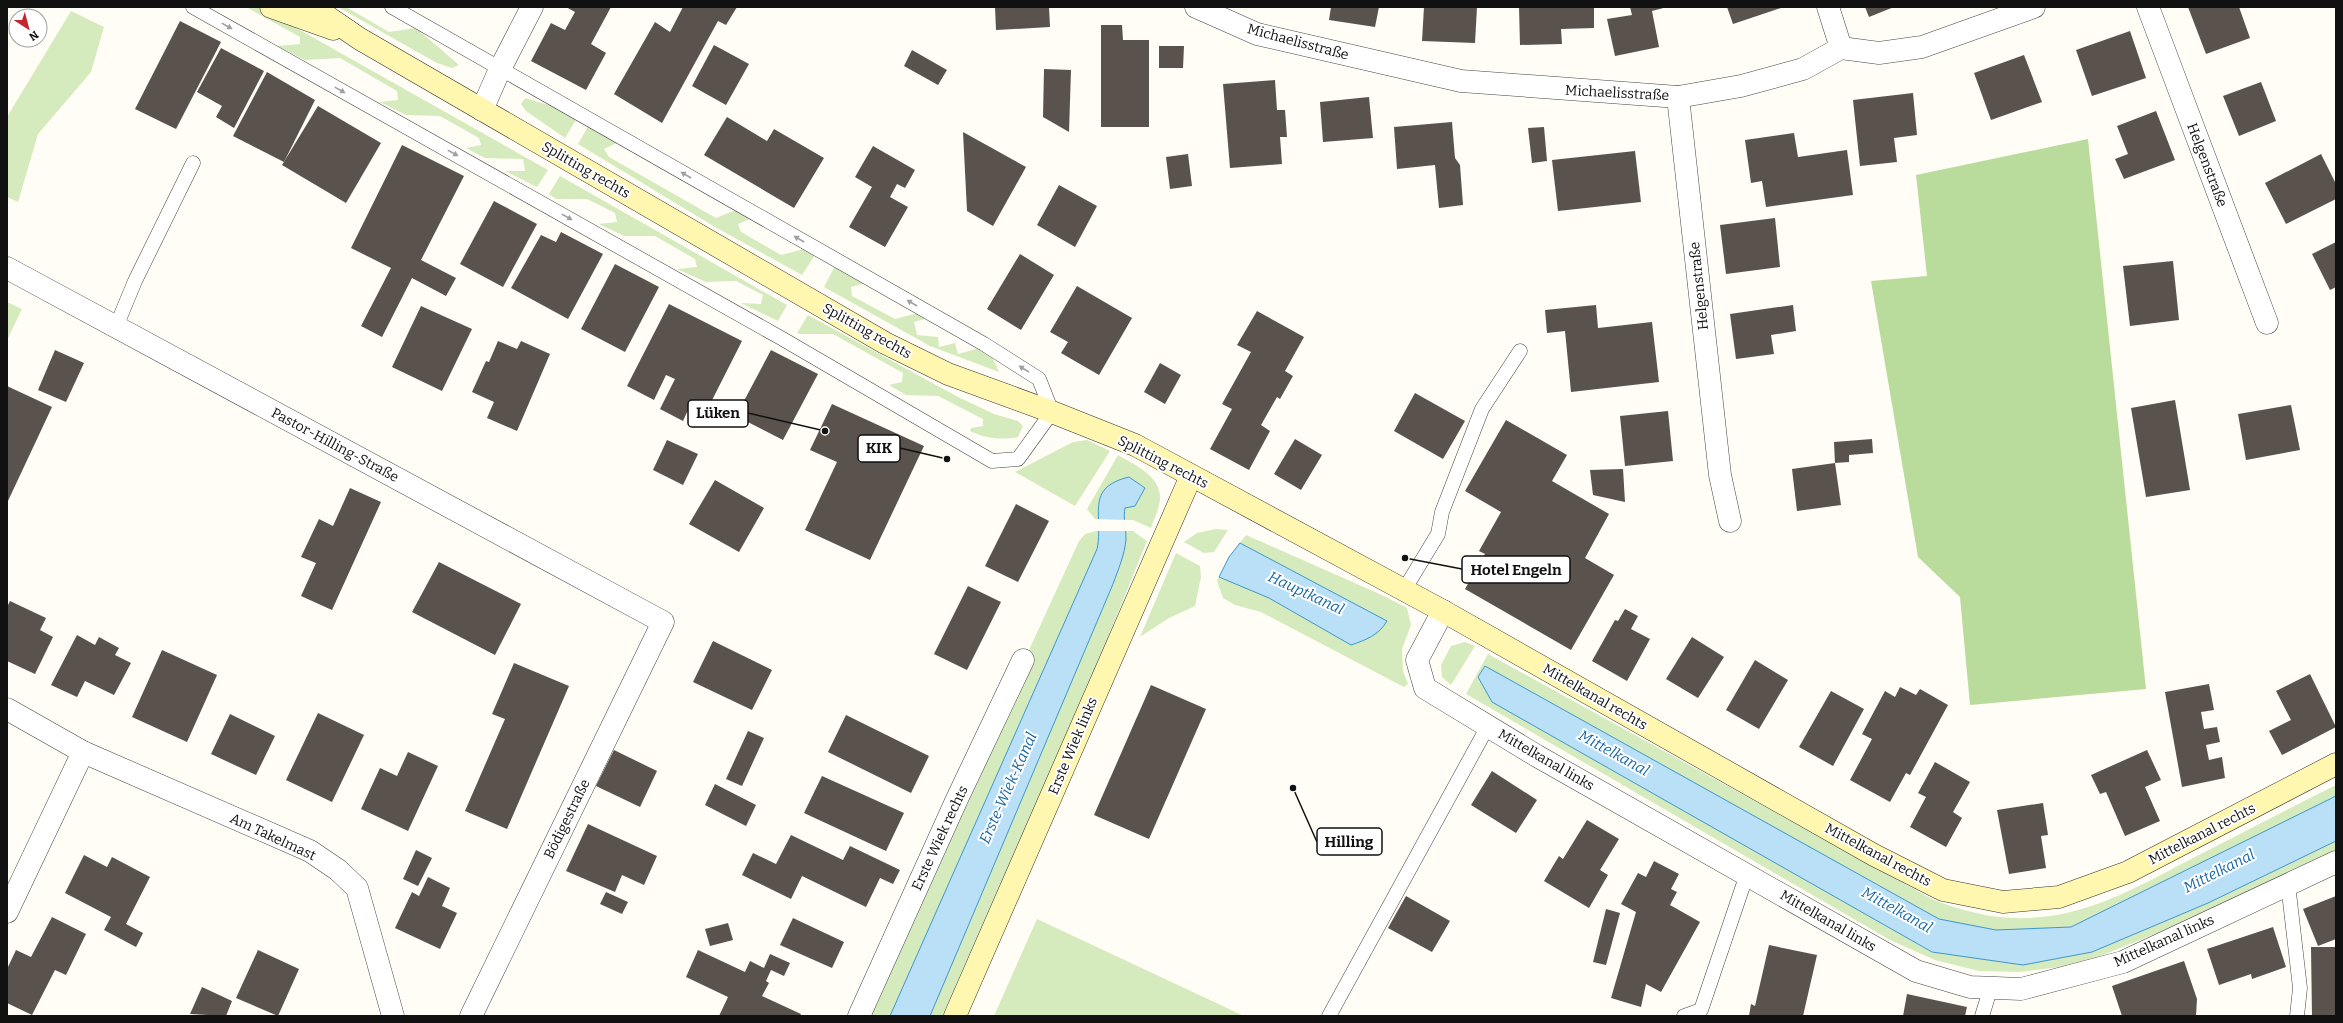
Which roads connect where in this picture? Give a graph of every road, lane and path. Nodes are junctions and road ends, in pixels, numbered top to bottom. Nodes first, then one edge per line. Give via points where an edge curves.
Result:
1 (193, 7) edge
2 (271, 7) edge
3 (313, 7) edge
4 (392, 7) edge
5 (532, 7) edge
6 (1196, 7) edge
7 (1828, 7) edge
8 (2034, 7) edge
9 (2148, 7) edge
10 (360, 39) junction
11 (1841, 48) junction
12 (500, 69) junction
13 (1678, 97) junction
14 (482, 110) junction
15 (193, 164) dead end
16 (7, 268) edge
17 (2267, 323) dead end
18 (116, 327) junction
19 (1520, 351) dead end
20 (1052, 412) junction
21 (1191, 476) junction
22 (1730, 521) dead end
23 (1404, 590) junction
24 (1443, 611) junction
25 (663, 622) joint
26 (1023, 660) dead end
27 (7, 709) edge
28 (1488, 726) junction
29 (83, 752) junction
30 (2336, 764) edge
31 (2336, 862) edge
32 (1747, 874) junction
33 (2288, 884) junction
34 (7, 912) edge
35 (1991, 987) junction
36 (391, 1016) edge
37 (471, 1016) edge
38 (859, 1016) edge
39 (955, 1016) edge
40 (1329, 1016) edge
41 (1684, 1016) edge
42 (1982, 1016) edge
43 (2297, 1016) edge

1 -> 20 lane via 781,338 992,461 1018,459
2 - 10 main road
3 - 10 main road, Splitting rechts
4 - 12 lane
5 - 12 street
6 - 13 street, Michaelisstraße via 1257,34 1461,81
7 - 11 street
8 - 11 street via 1922,47 1879,53
9 - 17 street, Helgenstraße
10 - 14 main road, Splitting rechts
11 - 13 street, Michaelisstraße via 1803,70 1742,86
12 - 14 street
20 -> 12 lane via 1039,379 984,344
13 - 22 street, Helgenstraße via 1720,474
14 - 20 main road, Splitting rechts via 885,343 948,374
15 - 18 lane via 135,281
16 - 18 street, Pastor-Hilling-Straße
18 - 25 street, Pastor-Hilling-Straße
19 - 23 lane via 1482,409 1442,512 1438,534
20 - 21 main road, Splitting rechts via 1135,446
21 - 23 main road, Splitting rechts
21 - 39 main road, Erste Wiek links
23 - 24 main road, Splitting rechts
24 - 28 street, Mittelkanal links via 1417,660 1425,688
24 - 30 main road, Mittelkanal rechts via 1874,855 1943,890 2003,902 2060,897 2128,872
25 - 37 street, Bödigestraße
26 - 38 street, Erste Wiek rechts
27 - 29 street, Am Takelmast
28 - 32 street, Mittelkanal links
28 - 40 lane
29 - 34 street
29 - 36 street, Am Takelmast via 310,851 338,870 357,888 379,961
31 - 33 street, Mittelkanal links
32 - 35 street, Mittelkanal links via 1916,971 1970,987
32 - 41 lane via 1701,1010
33 - 35 street, Mittelkanal links via 2123,962 2021,989
33 - 43 lane via 2300,988
35 - 42 lane

